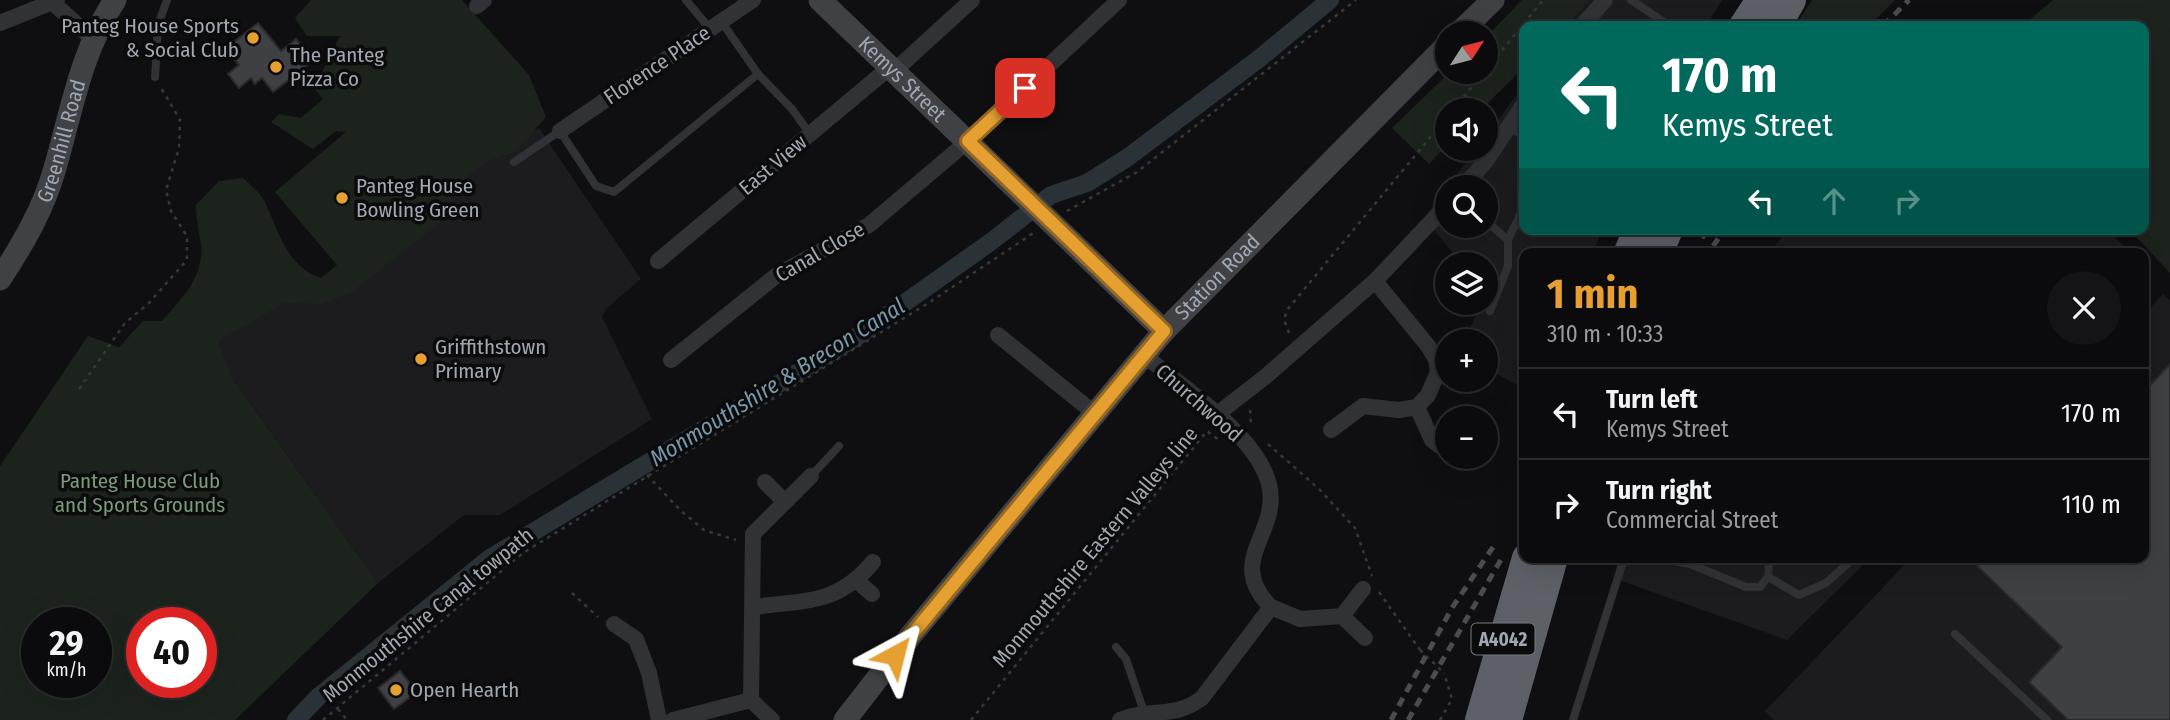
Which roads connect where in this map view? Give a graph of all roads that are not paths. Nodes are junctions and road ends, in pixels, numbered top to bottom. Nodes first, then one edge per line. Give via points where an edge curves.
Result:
1 (113, 0) edge
2 (167, 0) edge
3 (686, 0) edge
4 (753, 0) edge
5 (820, 0) edge
6 (972, 0) edge
7 (1119, 0) edge
8 (1493, 0) edge
9 (1605, 0) edge
10 (1631, 0) edge
11 (1761, 0) edge
12 (1791, 0) edge
13 (45, 3) edge
14 (1471, 21) edge
15 (1586, 21) edge
16 (1662, 21) edge
17 (1747, 21) edge
18 (1779, 21) edge
19 (0, 23) edge
20 (716, 25) junction
21 (92, 38) junction
22 (1435, 57) edge
23 (891, 70) junction
24 (758, 74) junction
25 (155, 78) road end
26 (1519, 112) edge
27 (1509, 127) junction
28 (560, 131) junction
29 (1519, 133) edge
30 (810, 134) junction
31 (968, 141) junction
32 (514, 162) dead end
33 (1471, 175) edge
34 (1519, 217) edge
35 (1435, 218) edge
36 (1498, 231) edge
37 (1508, 240) junction
38 (658, 261) dead end
39 (0, 279) edge
40 (1375, 281) junction
41 (1498, 291) edge
42 (1164, 331) junction
43 (998, 335) dead end
44 (1144, 355) junction
45 (671, 360) dead end
46 (1417, 407) junction
47 (1094, 413) junction
48 (1216, 415) junction
49 (1331, 430) dead end
50 (1435, 442) edge
51 (839, 446) dead end
52 (811, 476) joint
53 (765, 482) dead end
54 (785, 502) junction
55 (873, 562) dead end
56 (1526, 563) edge
57 (1552, 563) edge
58 (1622, 563) edge
59 (1696, 563) edge
60 (1769, 563) edge
61 (1848, 563) edge
62 (1769, 577) junction
63 (857, 581) junction
64 (1363, 589) dead end
65 (873, 594) dead end
66 (753, 607) junction
67 (1271, 607) junction
68 (1342, 616) junction
69 (614, 624) road end
70 (648, 627) dead end
71 (1955, 634) dead end
72 (1365, 638) dead end
73 (636, 639) junction
74 (1116, 647) dead end
75 (751, 700) junction
76 (1144, 715) junction
77 (1191, 715) edge
78 (659, 720) edge
79 (673, 720) edge
80 (772, 720) edge
81 (845, 720) edge
82 (1120, 720) edge
83 (1480, 720) edge
84 (1507, 720) edge
85 (1573, 720) edge
86 (2047, 720) edge

1 - 21 street, Greenhill Road
2 - 25 lane via 158,25
3 - 20 lane
4 - 20 street, Florence Place
5 - 23 street, Kemys Street
6 - 23 street, East View
7 - 31 street, Canal Close
8 - 14 street
9 - 15 street
10 - 16 lane
11 - 17 highway
12 - 18 highway
13 - 19 street
13 - 21 street
20 - 24 lane
20 - 28 street, Florence Place
21 - 39 street, Greenhill Road via 55,170 38,214
22 - 42 street, Station Road
23 - 30 street, East View
23 - 31 street, Kemys Street
24 - 28 lane via 614,192 596,186
24 - 30 lane
26 - 27 street
27 - 29 lane
27 - 33 street
28 - 32 lane
30 - 38 street, East View
31 - 42 street, Kemys Street
31 - 45 street, Canal Close via 869,225 777,275
34 - 37 lane
35 - 40 street
36 - 37 lane
37 - 41 lane via 1508,266
40 - 46 street via 1436,359 1435,382
40 - 48 street
42 - 44 street, Station Road
43 - 47 street
44 - 47 street, Station Road
44 - 48 street, Churchwood
46 - 49 street via 1363,406
46 - 50 street
47 - 81 street, Station Road
48 - 67 street, Churchwood via 1250,439 1269,484 1267,521 1255,547 1251,577 1259,596
51 - 52 lane
52 - 54 street
53 - 54 street
54 - 66 street via 753,534
55 - 63 street
56 - 83 highway, A4042
57 - 84 highway, A4042
58 - 85 lane
59 - 62 lane via 1746,587 1760,587
60 - 62 lane
61 - 62 lane via 1826,583 1799,595
63 - 65 street
63 - 66 street via 829,597
64 - 68 street
66 - 75 street
67 - 68 street via 1300,619
67 - 77 street
68 - 72 street
69 - 73 street
70 - 73 street
71 - 86 lane
73 - 78 street
74 - 76 lane via 1126,659
75 - 79 street
75 - 80 street
76 - 77 street
76 - 82 street

